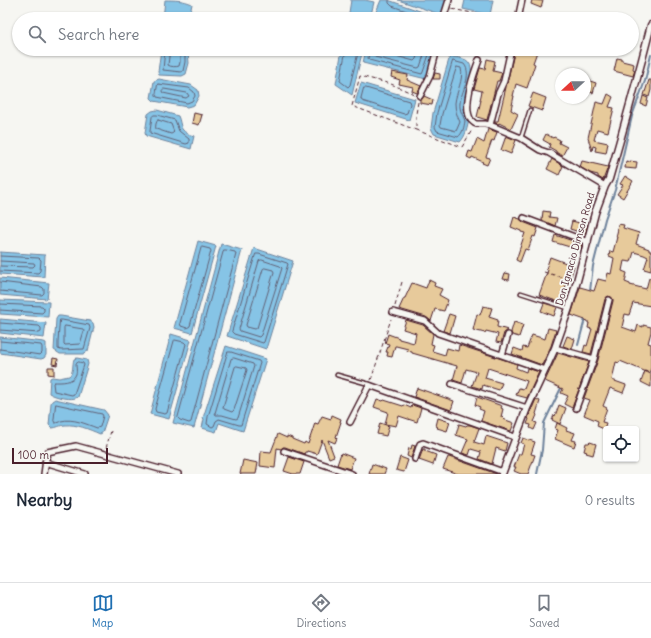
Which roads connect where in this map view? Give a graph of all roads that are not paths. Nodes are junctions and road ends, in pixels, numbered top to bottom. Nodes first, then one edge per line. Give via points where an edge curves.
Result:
1 (449, 0) edge
2 (522, 0) edge
3 (446, 12) edge
4 (519, 12) edge
5 (651, 24) edge
6 (436, 56) edge
7 (509, 56) edge
8 (479, 60) dead end
9 (420, 96) road end
10 (530, 110) dead end
11 (490, 125) junction
12 (521, 138) junction
13 (605, 186) junction
14 (524, 218) dead end
15 (588, 242) junction
16 (521, 292) dead end
17 (609, 300) dead end
18 (569, 308) junction
19 (393, 312) road end
20 (508, 335) dead end
21 (554, 348) junction
22 (502, 355) junction
23 (594, 359) junction
24 (545, 370) junction
25 (337, 375) dead end
26 (452, 384) dead end
27 (370, 385) junction
28 (527, 408) junction
29 (576, 408) dead end
30 (350, 422) dead end
31 (516, 437) junction
32 (284, 451) dead end
33 (415, 459) dead end
34 (45, 462) junction
35 (502, 473) edge
36 (44, 474) edge
37 (85, 474) edge
38 (178, 474) edge
39 (352, 474) edge

1 - 3 street
2 - 4 street
5 - 13 street, Don Ignacio Dimson Road via 639,75
6 - 9 street
7 - 11 street
8 - 11 street via 469,96 468,112 476,124
10 - 12 lane
11 - 12 street
12 - 13 street
13 - 15 street, Don Ignacio Dimson Road
14 - 15 street
15 - 18 street, Don Ignacio Dimson Road
16 - 18 lane
17 - 23 street
18 - 21 street, Don Ignacio Dimson Road
19 - 22 street via 425,321 438,333
20 - 22 street
21 - 23 street
21 - 24 street, Don Ignacio Dimson Road
22 - 24 street
23 - 29 street
24 - 28 street, Don Ignacio Dimson Road
25 - 27 lane
26 - 28 street
27 - 30 street
27 - 31 street
28 - 31 street, Don Ignacio Dimson Road
31 - 35 street, Don Ignacio Dimson Road
32 - 39 street
33 - 35 street via 422,443
34 - 36 street
34 - 37 street
34 - 38 street via 47,452 76,446

